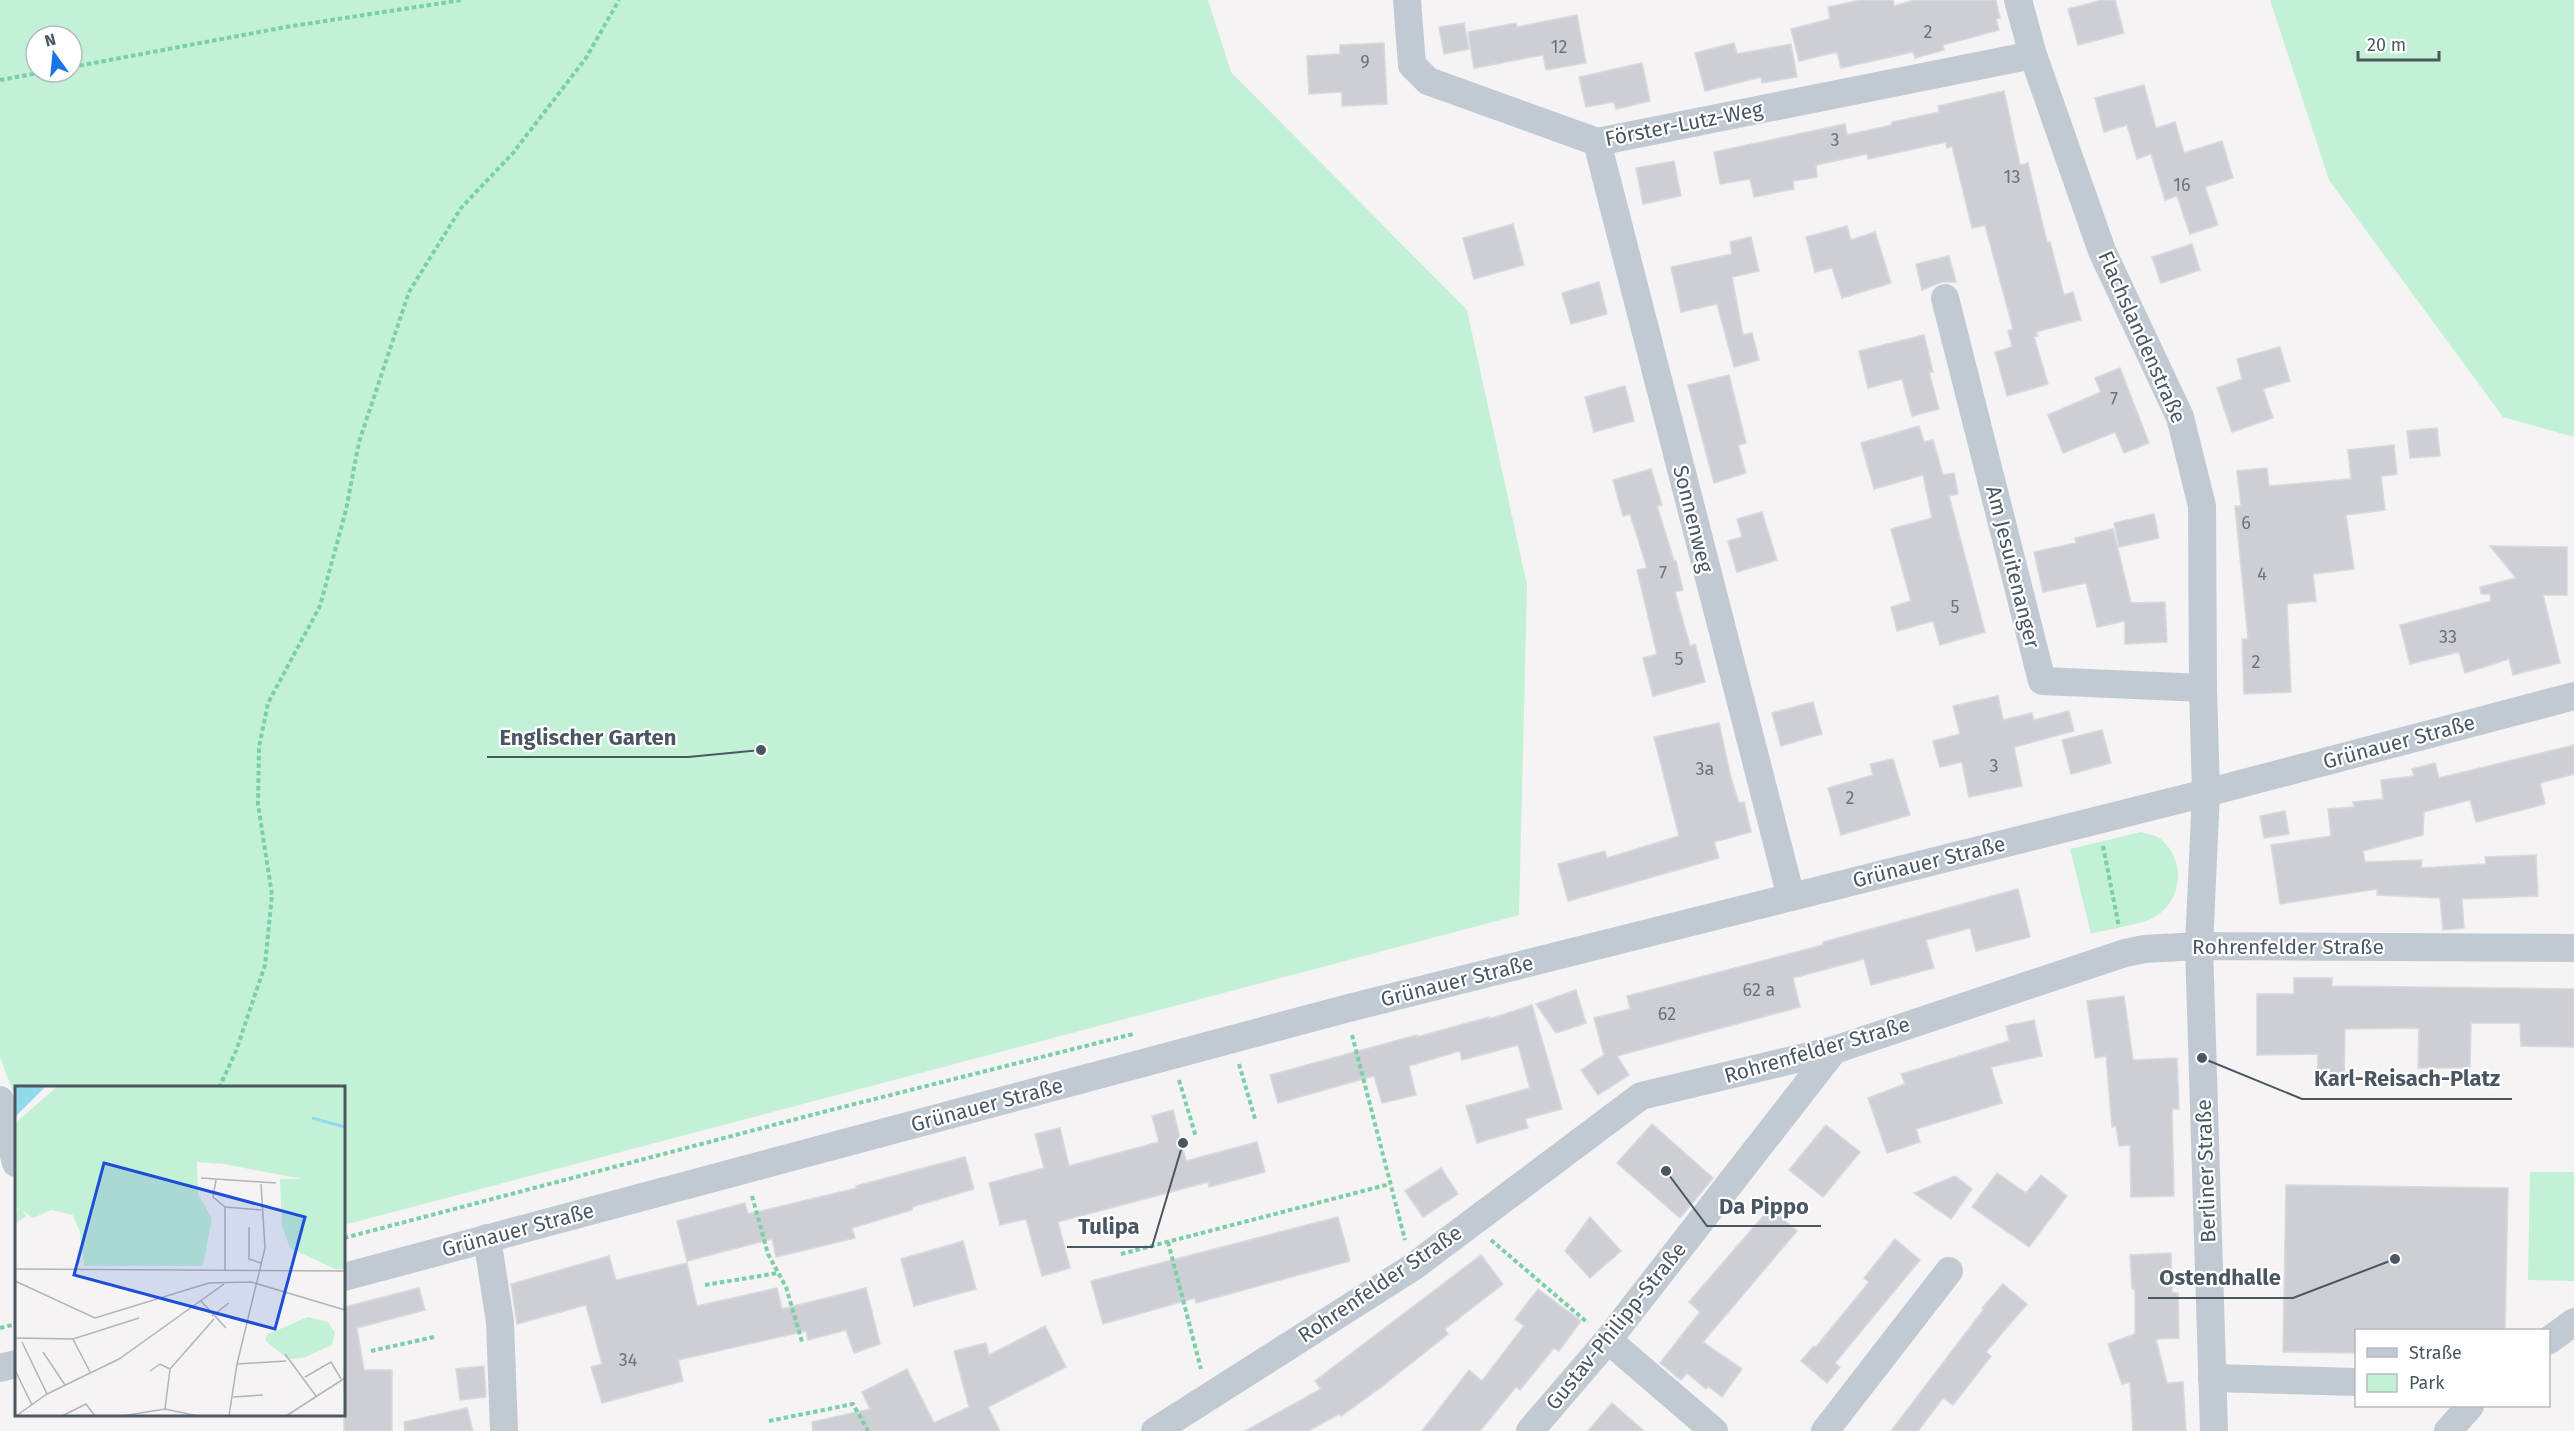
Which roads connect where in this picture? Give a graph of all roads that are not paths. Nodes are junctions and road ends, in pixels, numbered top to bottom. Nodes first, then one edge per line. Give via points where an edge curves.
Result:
1 (1407, 0) edge
2 (2018, 0) edge
3 (2032, 55) junction
4 (1596, 142) junction
5 (1945, 298) dead end
6 (2203, 688) junction
7 (2574, 696) edge
8 (2206, 793) junction
9 (1791, 897) junction
10 (2199, 946) junction
11 (2574, 948) edge
12 (1834, 1050) junction
13 (0, 1100) edge
14 (15, 1159) edge
15 (487, 1238) junction
16 (1949, 1271) dead end
17 (345, 1277) edge
18 (2574, 1322) edge
19 (1608, 1340) junction
20 (2550, 1340) edge
21 (15, 1364) edge
22 (0, 1368) edge
23 (2212, 1378) junction
24 (2355, 1382) edge
25 (2469, 1407) edge
26 (504, 1431) edge
27 (1155, 1431) edge
28 (1530, 1431) edge
29 (1714, 1431) edge
30 (1825, 1431) edge
31 (2214, 1431) edge
32 (2448, 1431) edge

1 - 4 street, Förster-Lutz-Weg via 1412,65 1428,81
2 - 3 street, Flachslandenstraße
3 - 4 street, Förster-Lutz-Weg
3 - 6 street, Flachslandenstraße via 2102,251 2180,417 2202,506
4 - 9 street, Sonnenweg
5 - 6 street, Am Jesuitenanger via 2042,681
6 - 8 street, Flachslandenstraße
7 - 8 street, Grünauer Straße
8 - 9 street, Grünauer Straße
8 - 10 street, Berliner Straße
9 - 15 street, Grünauer Straße via 1345,1009
10 - 11 street, Rohrenfelder Straße
10 - 12 street, Rohrenfelder Straße via 2125,953
10 - 23 street, Berliner Straße
12 - 19 street, Gustav-Philipp-Straße
12 - 27 street, Rohrenfelder Straße via 1641,1096 1413,1267
13 - 14 street
15 - 17 street, Grünauer Straße
15 - 26 street via 500,1322
16 - 30 street
18 - 20 street
19 - 28 street, Gustav-Philipp-Straße
19 - 29 street
21 - 22 street
23 - 24 street
23 - 31 street, Berliner Straße
25 - 32 street

